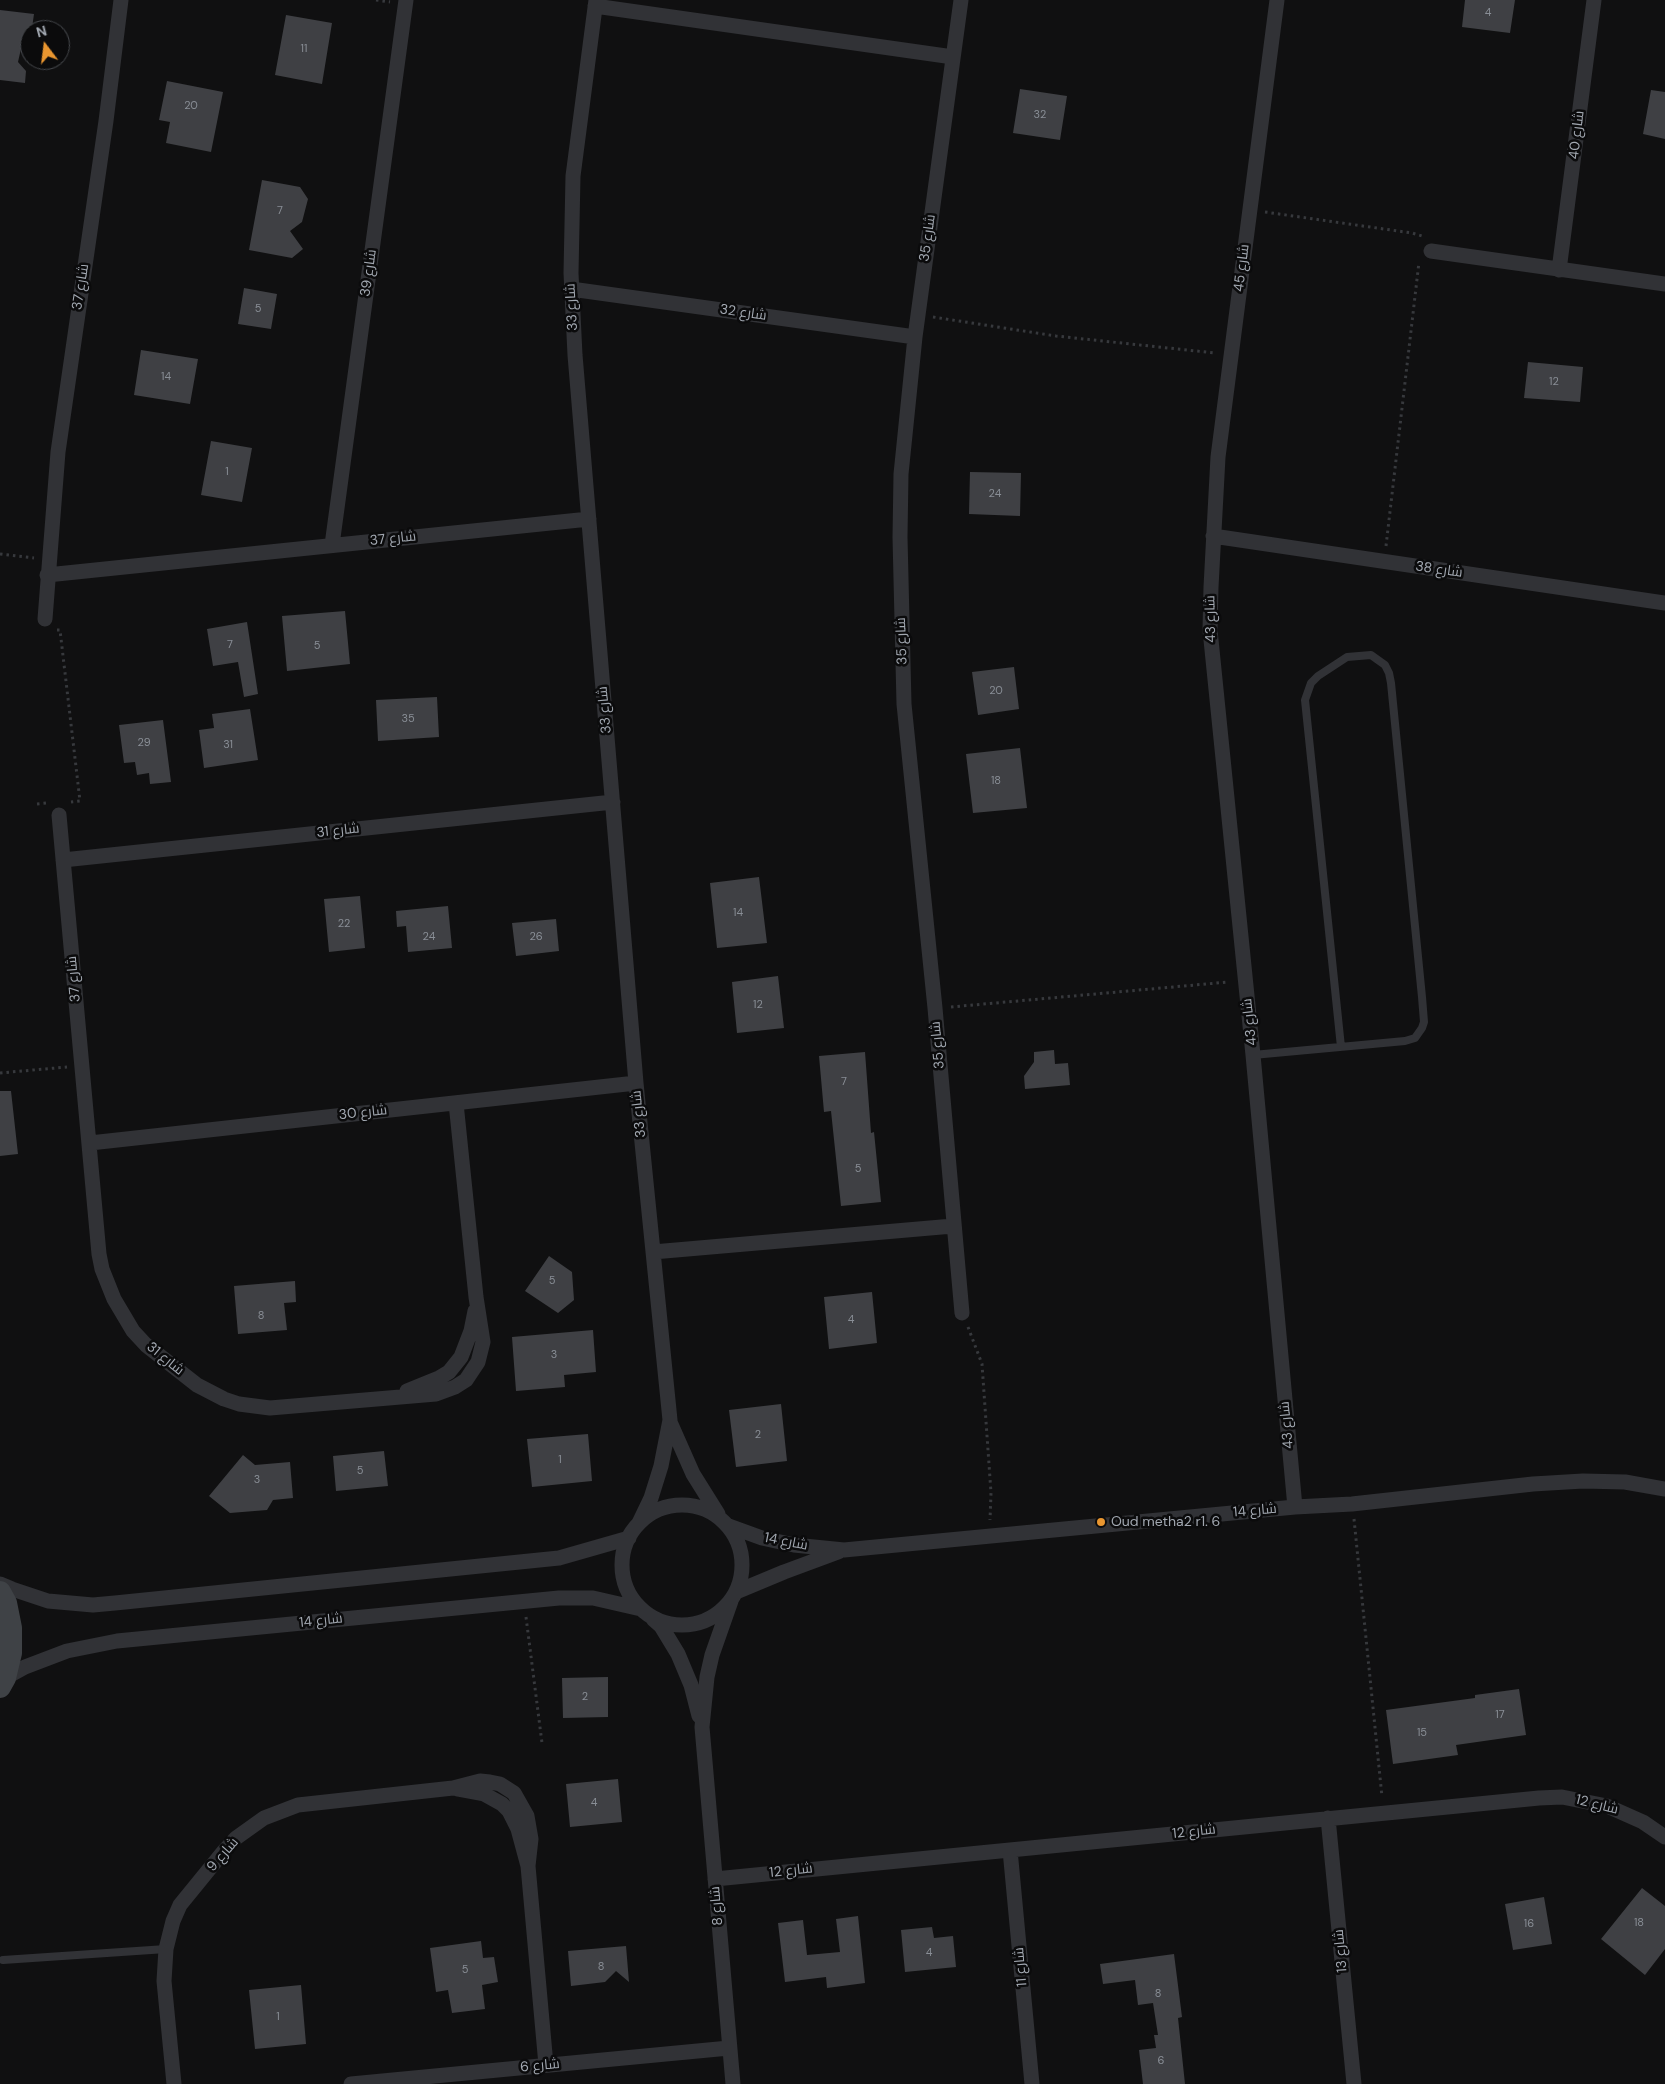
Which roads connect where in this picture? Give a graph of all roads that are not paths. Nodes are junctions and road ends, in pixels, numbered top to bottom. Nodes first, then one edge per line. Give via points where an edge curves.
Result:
1 (121, 0) edge
2 (406, 0) edge
3 (961, 0) edge
4 (1277, 0) edge
5 (1594, 0) edge
6 (596, 3) edge
7 (953, 57) junction
8 (1426, 254) road end
9 (1559, 270) junction
10 (1665, 284) edge
11 (571, 289) junction
12 (915, 337) junction
13 (589, 519) junction
14 (1213, 536) junction
15 (332, 546) junction
16 (48, 567) junction
17 (1665, 603) edge
18 (49, 625) road end
19 (613, 802) junction
20 (58, 807) road end
21 (63, 860) junction
22 (1341, 1047) junction
23 (1253, 1055) junction
24 (636, 1083) junction
25 (456, 1103) junction
26 (90, 1143) junction
27 (953, 1226) junction
28 (653, 1252) junction
29 (962, 1313) road end
30 (670, 1420) junction
31 (1665, 1489) edge
32 (1295, 1507) junction
33 (725, 1522) junction
34 (639, 1523) junction
35 (629, 1538) junction
36 (844, 1550) junction
37 (0, 1584) edge
38 (0, 1592) edge
39 (733, 1596) junction
40 (645, 1612) junction
41 (2, 1682) edge
42 (702, 1728) junction
43 (1328, 1818) junction
44 (1665, 1837) edge
45 (1010, 1850) junction
46 (715, 1879) junction
47 (166, 1949) junction
48 (3, 1960) dead end
49 (730, 2048) junction
50 (546, 2065) junction
51 (174, 2084) edge
52 (352, 2084) edge
53 (733, 2084) edge
54 (1032, 2084) edge
55 (1354, 2084) edge

1 - 16 street, شارع 37 via 65,394
2 - 15 street, شارع 39
3 - 7 street, شارع 35
4 - 14 street, شارع 45 via 1218,457
5 - 9 street, شارع 40
6 - 7 street
6 - 11 street, شارع 33 via 574,176
7 - 12 street, شارع 35
8 - 9 street
9 - 10 street
11 - 12 street, شارع 32
11 - 13 street, شارع 33
12 - 27 street, شارع 35 via 901,474 904,704
13 - 15 street, شارع 37
13 - 19 street, شارع 33
14 - 17 street, شارع 38
14 - 23 street, شارع 43 via 1210,587 1213,667
15 - 16 street, شارع 37
16 - 18 street, شارع 37
19 - 21 street, شارع 31
19 - 24 street, شارع 33
20 - 21 street, شارع 37
21 - 26 street, شارع 37
22 - 22 lane via 1410,1040 1418,1034 1424,1022 1391,684 1389,673 1371,655 1347,657 1318,676 1306,692 1305,710
22 - 23 lane
23 - 32 street, شارع 43
24 - 25 street, شارع 30
24 - 28 street, شارع 33
25 - 26 street, شارع 30
25 - 26 street, شارع 31 via 476,1297 475,1314 461,1357 448,1372 431,1382 389,1397 270,1408 239,1404 197,1385 146,1345 123,1315 102,1269
27 - 28 street
27 - 29 street, شارع 35
28 - 30 street, شارع 33
30 - 33 street, شارع 33 via 693,1474
30 - 34 street, شارع 33 via 662,1466
31 - 32 street, شارع 14 via 1624,1482 1583,1481
32 - 36 street, شارع 14
33 - 34 street via 706,1509 688,1505 670,1506
33 - 36 street, شارع 14 via 762,1538
33 - 39 street via 738,1541 742,1558 742,1575
34 - 35 street
35 - 37 street via 559,1558 115,1603 85,1605 48,1601
35 - 40 street via 623,1552 625,1583 631,1597
36 - 39 street, شارع 14 via 784,1572
38 - 41 main road via 11,1628 11,1653
39 - 40 street via 717,1614 692,1624 666,1623
39 - 42 street, شارع 8 via 714,1648
40 - 41 street, شارع 14 via 593,1598 559,1598 117,1641 67,1651 25,1667
40 - 42 street, شارع 8 via 661,1626 685,1669
42 - 46 street, شارع 8
43 - 44 street, شارع 12 via 1562,1797 1585,1800 1626,1813
43 - 45 street, شارع 12
43 - 55 street, شارع 13
45 - 46 street, شارع 12
45 - 54 street, شارع 11
46 - 49 street, شارع 8
47 - 48 lane
47 - 50 street, شارع 9 via 180,1905 236,1838 264,1818 298,1805 453,1788 484,1794 509,1812 518,1828 528,1866
47 - 51 street, شارع 9 via 164,1981
49 - 50 street, شارع 6
49 - 53 street, شارع 8
50 - 52 street, شارع 6

